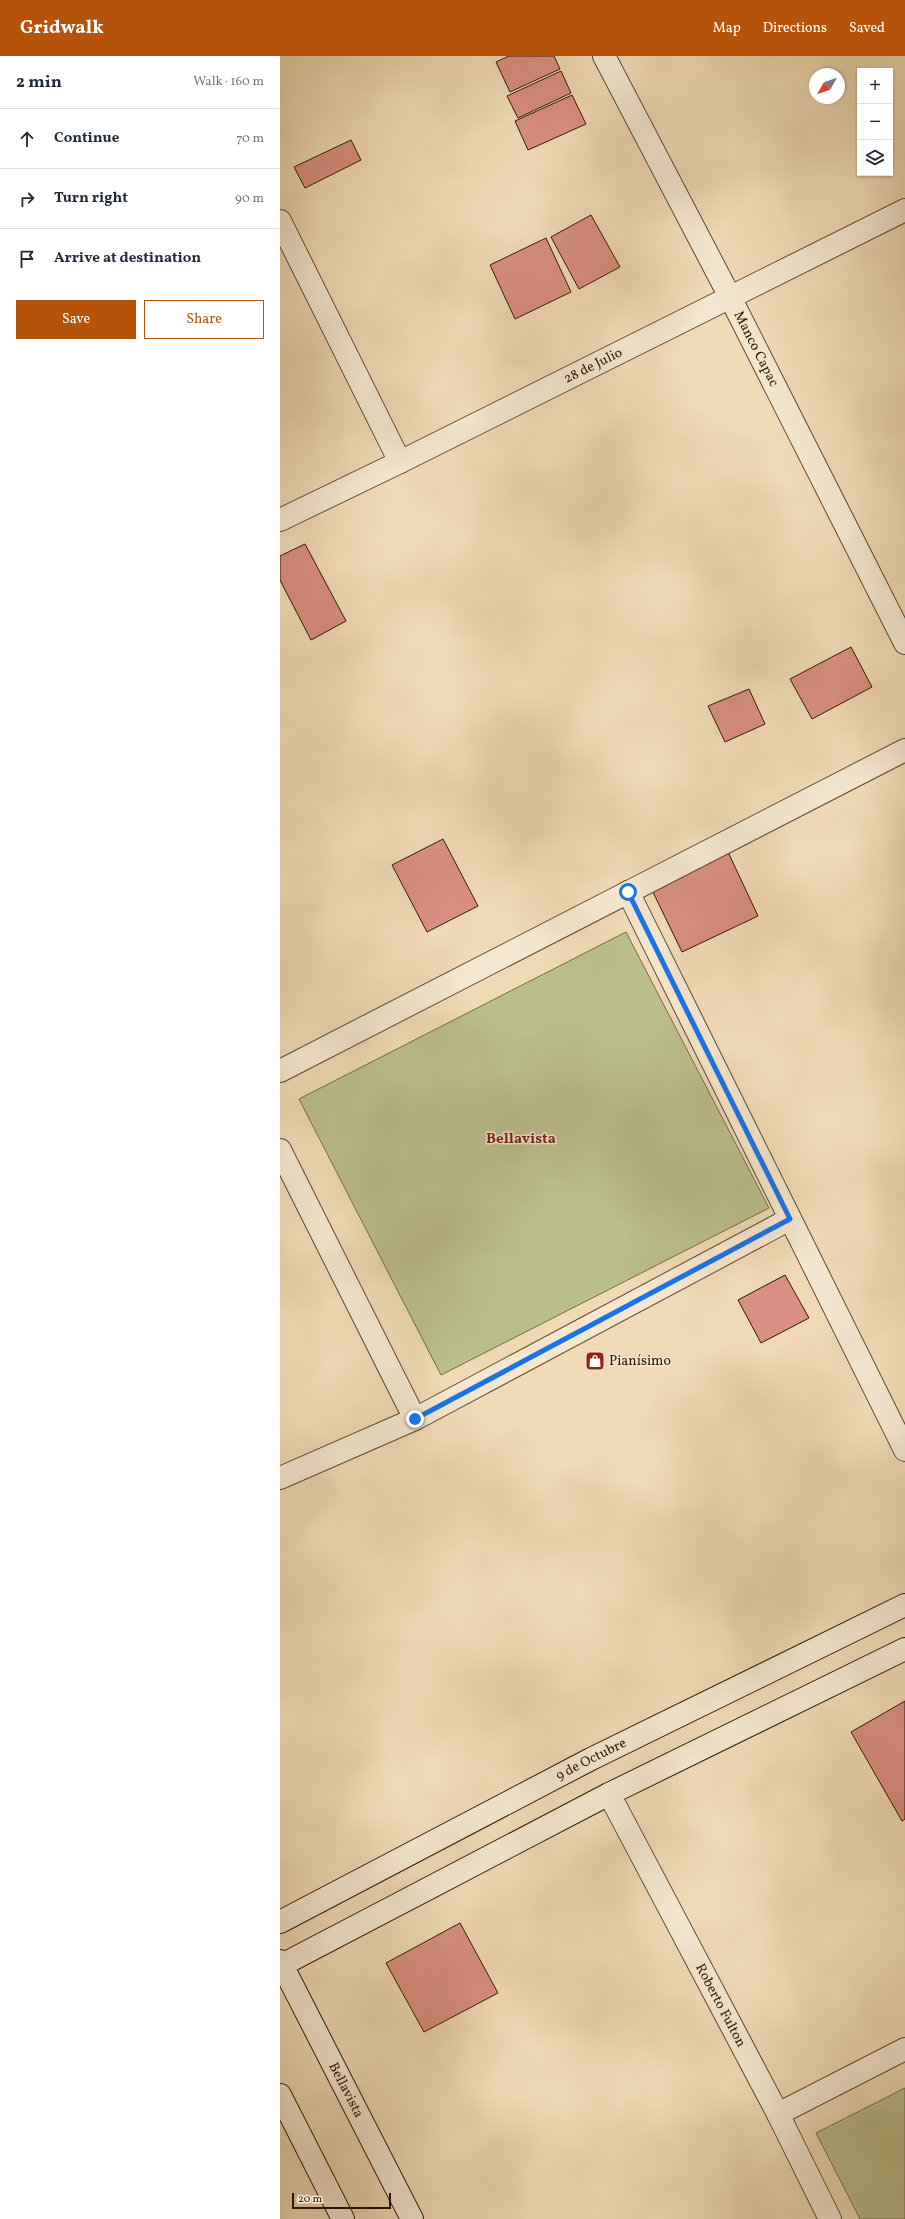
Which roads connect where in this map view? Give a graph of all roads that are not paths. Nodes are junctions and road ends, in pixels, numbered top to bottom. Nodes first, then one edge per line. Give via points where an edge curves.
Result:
1 (604, 56) edge
2 (905, 210) edge
3 (280, 221) edge
4 (730, 297) junction
5 (400, 462) junction
6 (280, 520) edge
7 (905, 643) edge
8 (905, 750) edge
9 (628, 892) junction
10 (280, 1071) edge
11 (280, 1150) edge
12 (790, 1219) junction
13 (415, 1419) junction
14 (905, 1450) edge
15 (280, 1478) edge
16 (905, 1605) edge
17 (905, 1649) edge
18 (609, 1794) junction
19 (280, 1922) edge
20 (281, 1964) edge
21 (905, 2049) edge
22 (280, 2095) edge
23 (778, 2114) junction
24 (342, 2219) edge
25 (412, 2219) edge
26 (830, 2219) edge

1 - 4 street, Manco Capac
2 - 4 street, 28 de Julio
3 - 5 street
4 - 5 street, 28 de Julio
4 - 7 street, Manco Capac
5 - 6 street, 28 de Julio
8 - 9 street
9 - 10 street
9 - 12 street
11 - 13 street
12 - 13 street
12 - 14 street
13 - 15 street
16 - 19 street, 9 de Octubre via 591,1759
17 - 18 street
18 - 20 street
18 - 23 street, Roberto Fulton
20 - 25 street, Bellavista
21 - 23 street
22 - 24 street
23 - 26 street, Roberto Fulton

